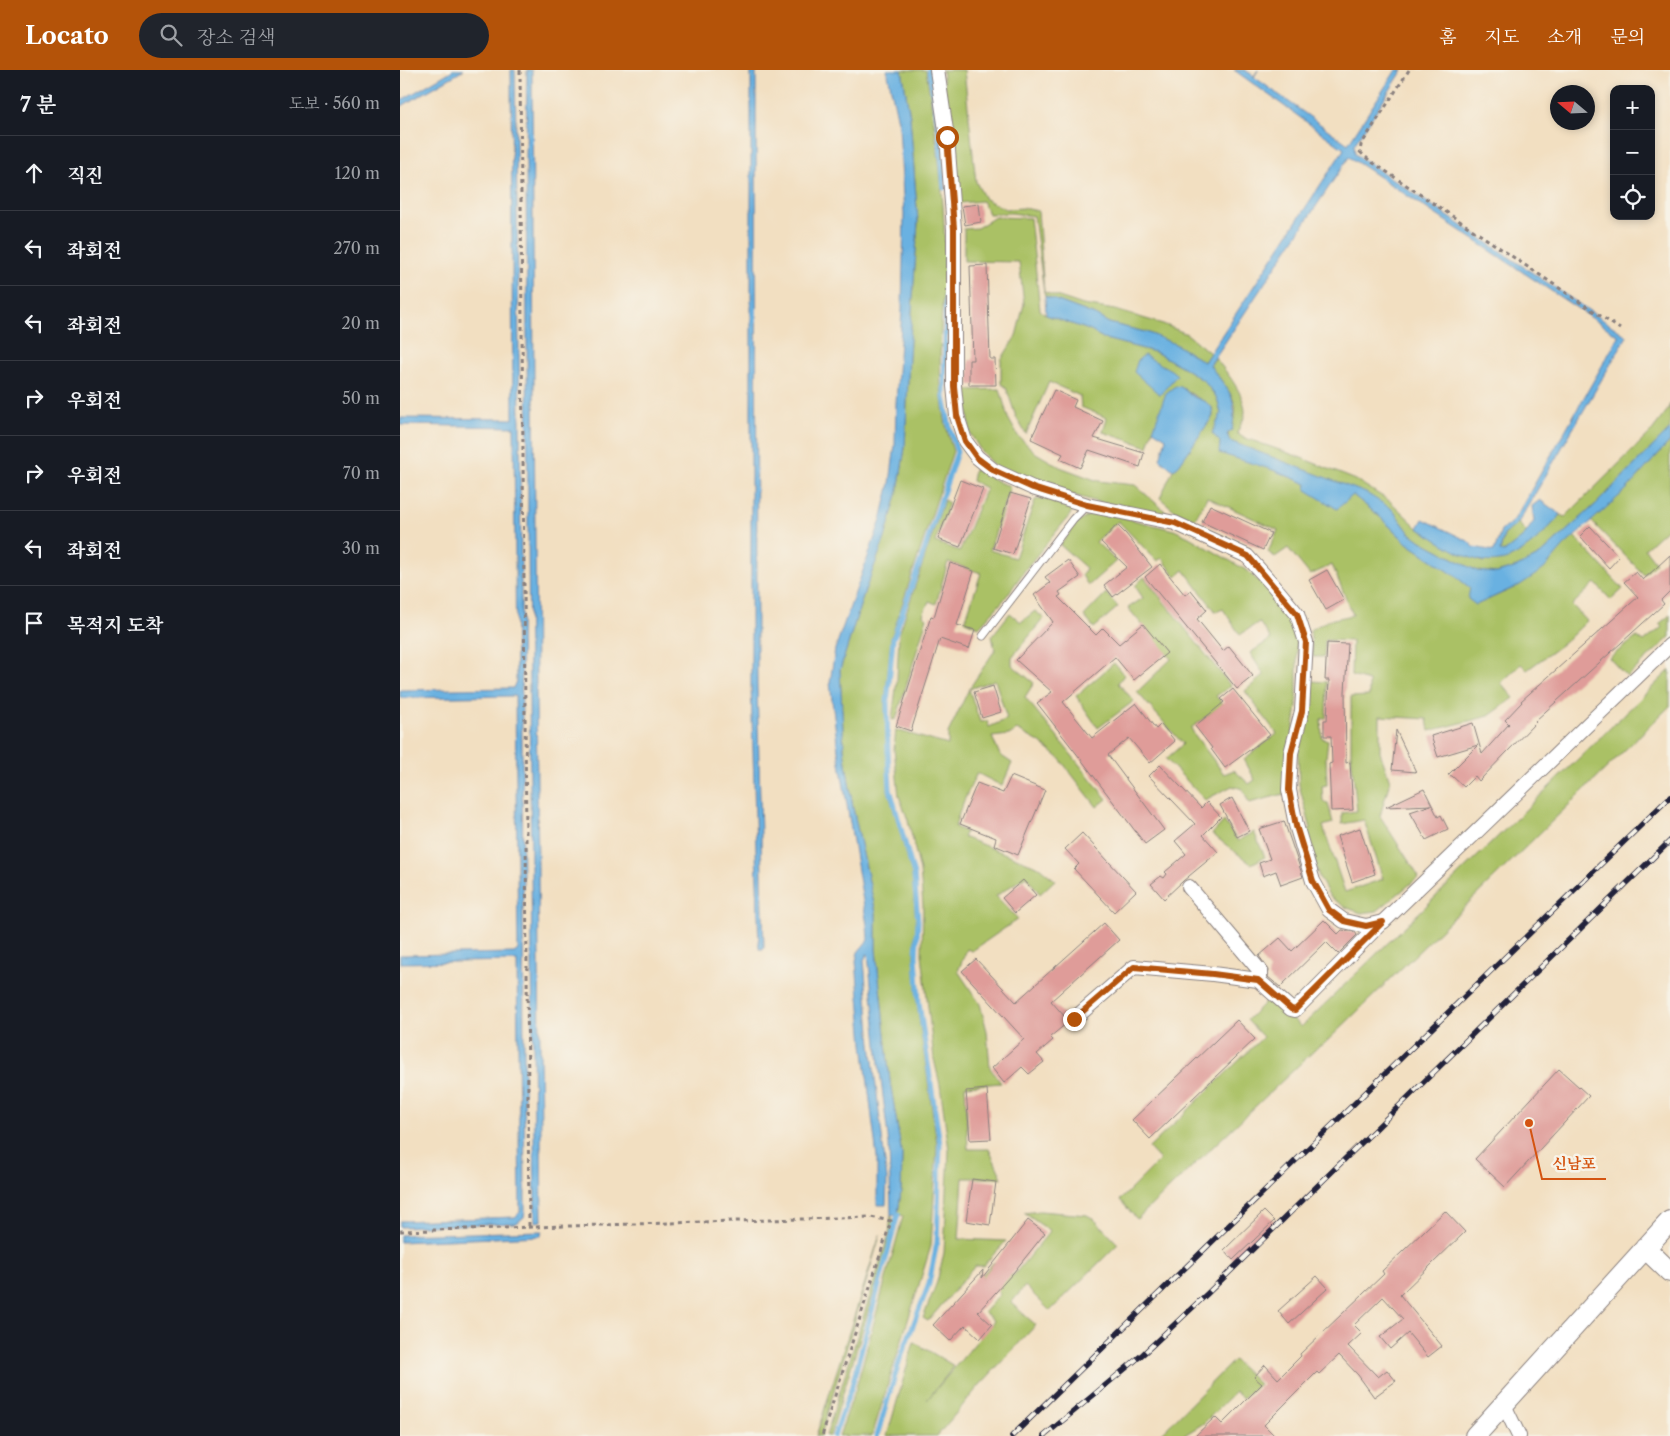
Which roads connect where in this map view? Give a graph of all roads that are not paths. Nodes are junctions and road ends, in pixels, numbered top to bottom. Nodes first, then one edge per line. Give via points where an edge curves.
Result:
1 (937, 70) edge
2 (1087, 505) junction
3 (983, 636) dead end
4 (1670, 645) edge
5 (1190, 887) dead end
6 (1383, 922) junction
7 (1258, 980) junction
8 (1074, 1019) dead end
9 (1670, 1221) edge
10 (1645, 1248) junction
11 (1670, 1272) edge
12 (1504, 1405) junction
13 (1475, 1436) edge
14 (1518, 1436) edge

1 - 2 street via 947,137 954,229 954,386 957,416 965,441 977,458 993,470 1033,488
2 - 3 lane via 1073,518
2 - 6 street via 1175,523 1248,556 1297,614 1306,642 1302,711 1291,753 1289,790 1296,826 1313,881 1329,910 1344,921 1366,926
4 - 6 street
5 - 7 street via 1261,972
6 - 7 street via 1295,1010
7 - 8 street via 1134,967
9 - 10 main road
10 - 11 main road
10 - 12 main road
12 - 13 main road
12 - 14 street

